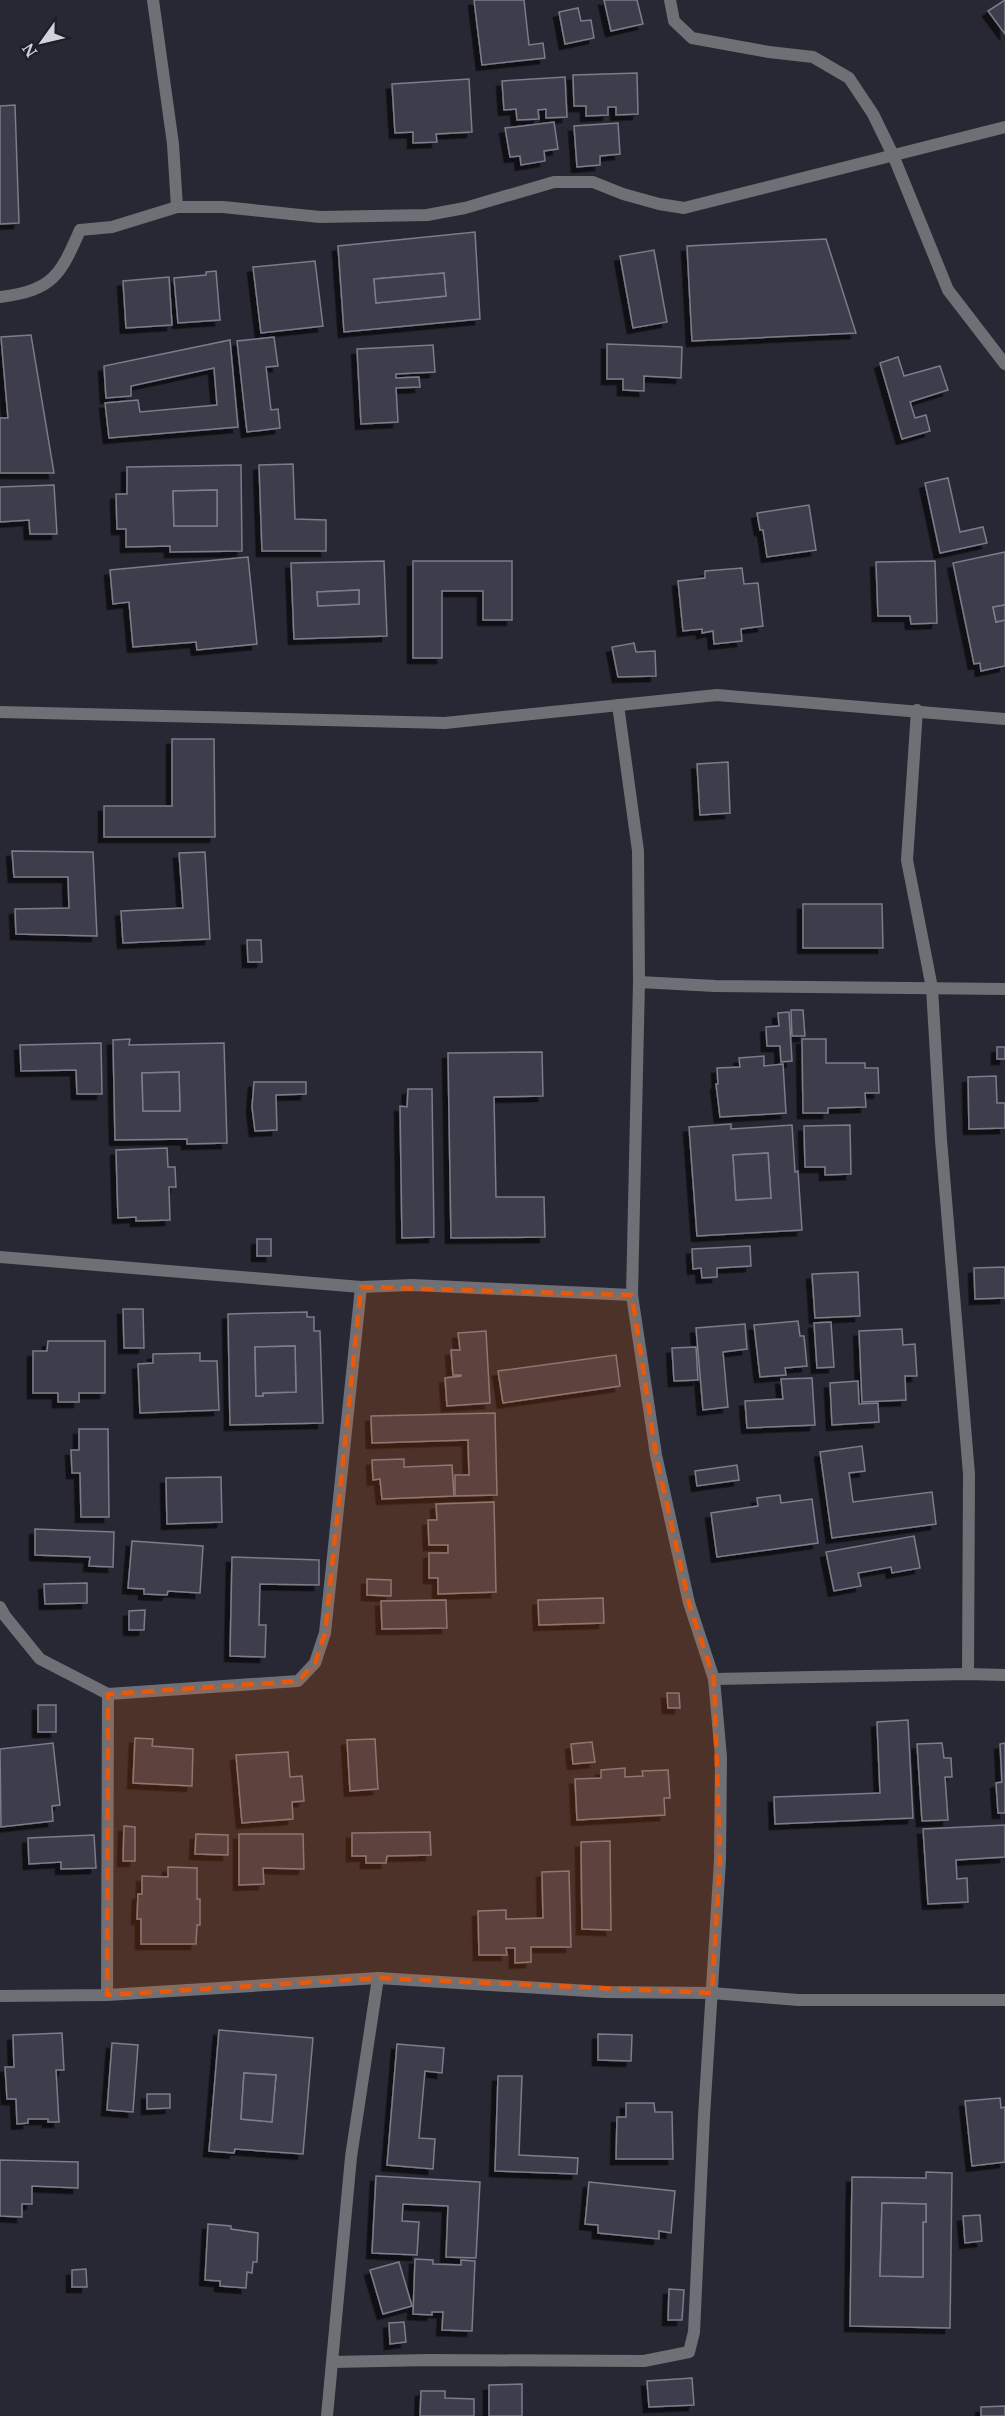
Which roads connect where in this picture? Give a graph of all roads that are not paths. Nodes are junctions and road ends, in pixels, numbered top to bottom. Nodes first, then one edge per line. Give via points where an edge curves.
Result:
1 (153, 0) edge
2 (670, 0) edge
3 (1005, 127) edge
4 (893, 155) junction
5 (177, 207) junction
6 (0, 297) edge
7 (1005, 363) edge
8 (618, 705) junction
9 (917, 710) junction
10 (0, 712) edge
11 (1005, 718) edge
12 (639, 982) junction
13 (932, 988) junction
14 (1005, 989) edge
15 (0, 1257) edge
16 (361, 1287) junction
17 (632, 1295) junction
18 (0, 1607) edge
19 (968, 1674) junction
20 (1005, 1675) edge
21 (714, 1679) junction
22 (108, 1694) junction
23 (378, 1978) junction
24 (712, 1993) junction
25 (107, 1995) junction
26 (0, 1996) edge
27 (1005, 2000) edge
28 (333, 2362) junction
29 (327, 2416) edge

1 - 5 street
2 - 4 street via 674,21 692,38 813,57 849,78
3 - 4 street
4 - 5 street via 684,208 623,194 593,182 554,182 427,215 320,217 223,207
4 - 7 street via 948,290
5 - 6 street via 112,227 80,230 63,267 46,285
8 - 9 street via 717,695
8 - 10 street via 445,723
8 - 12 street via 638,851
9 - 11 street
9 - 13 street via 907,860
12 - 13 street
12 - 17 street
13 - 14 street
13 - 19 street via 969,1474
15 - 16 street
16 - 17 street via 412,1285
16 - 22 street via 325,1633 315,1663 298,1681
17 - 21 street via 656,1455 689,1603
18 - 22 street via 40,1659
19 - 20 street
19 - 21 street
21 - 24 street via 721,1757
22 - 25 street
23 - 24 street via 604,1992
23 - 25 street
23 - 28 street via 351,2157
24 - 27 street via 798,2000
24 - 28 street via 694,2332 689,2352 644,2361
25 - 26 street
28 - 29 street

